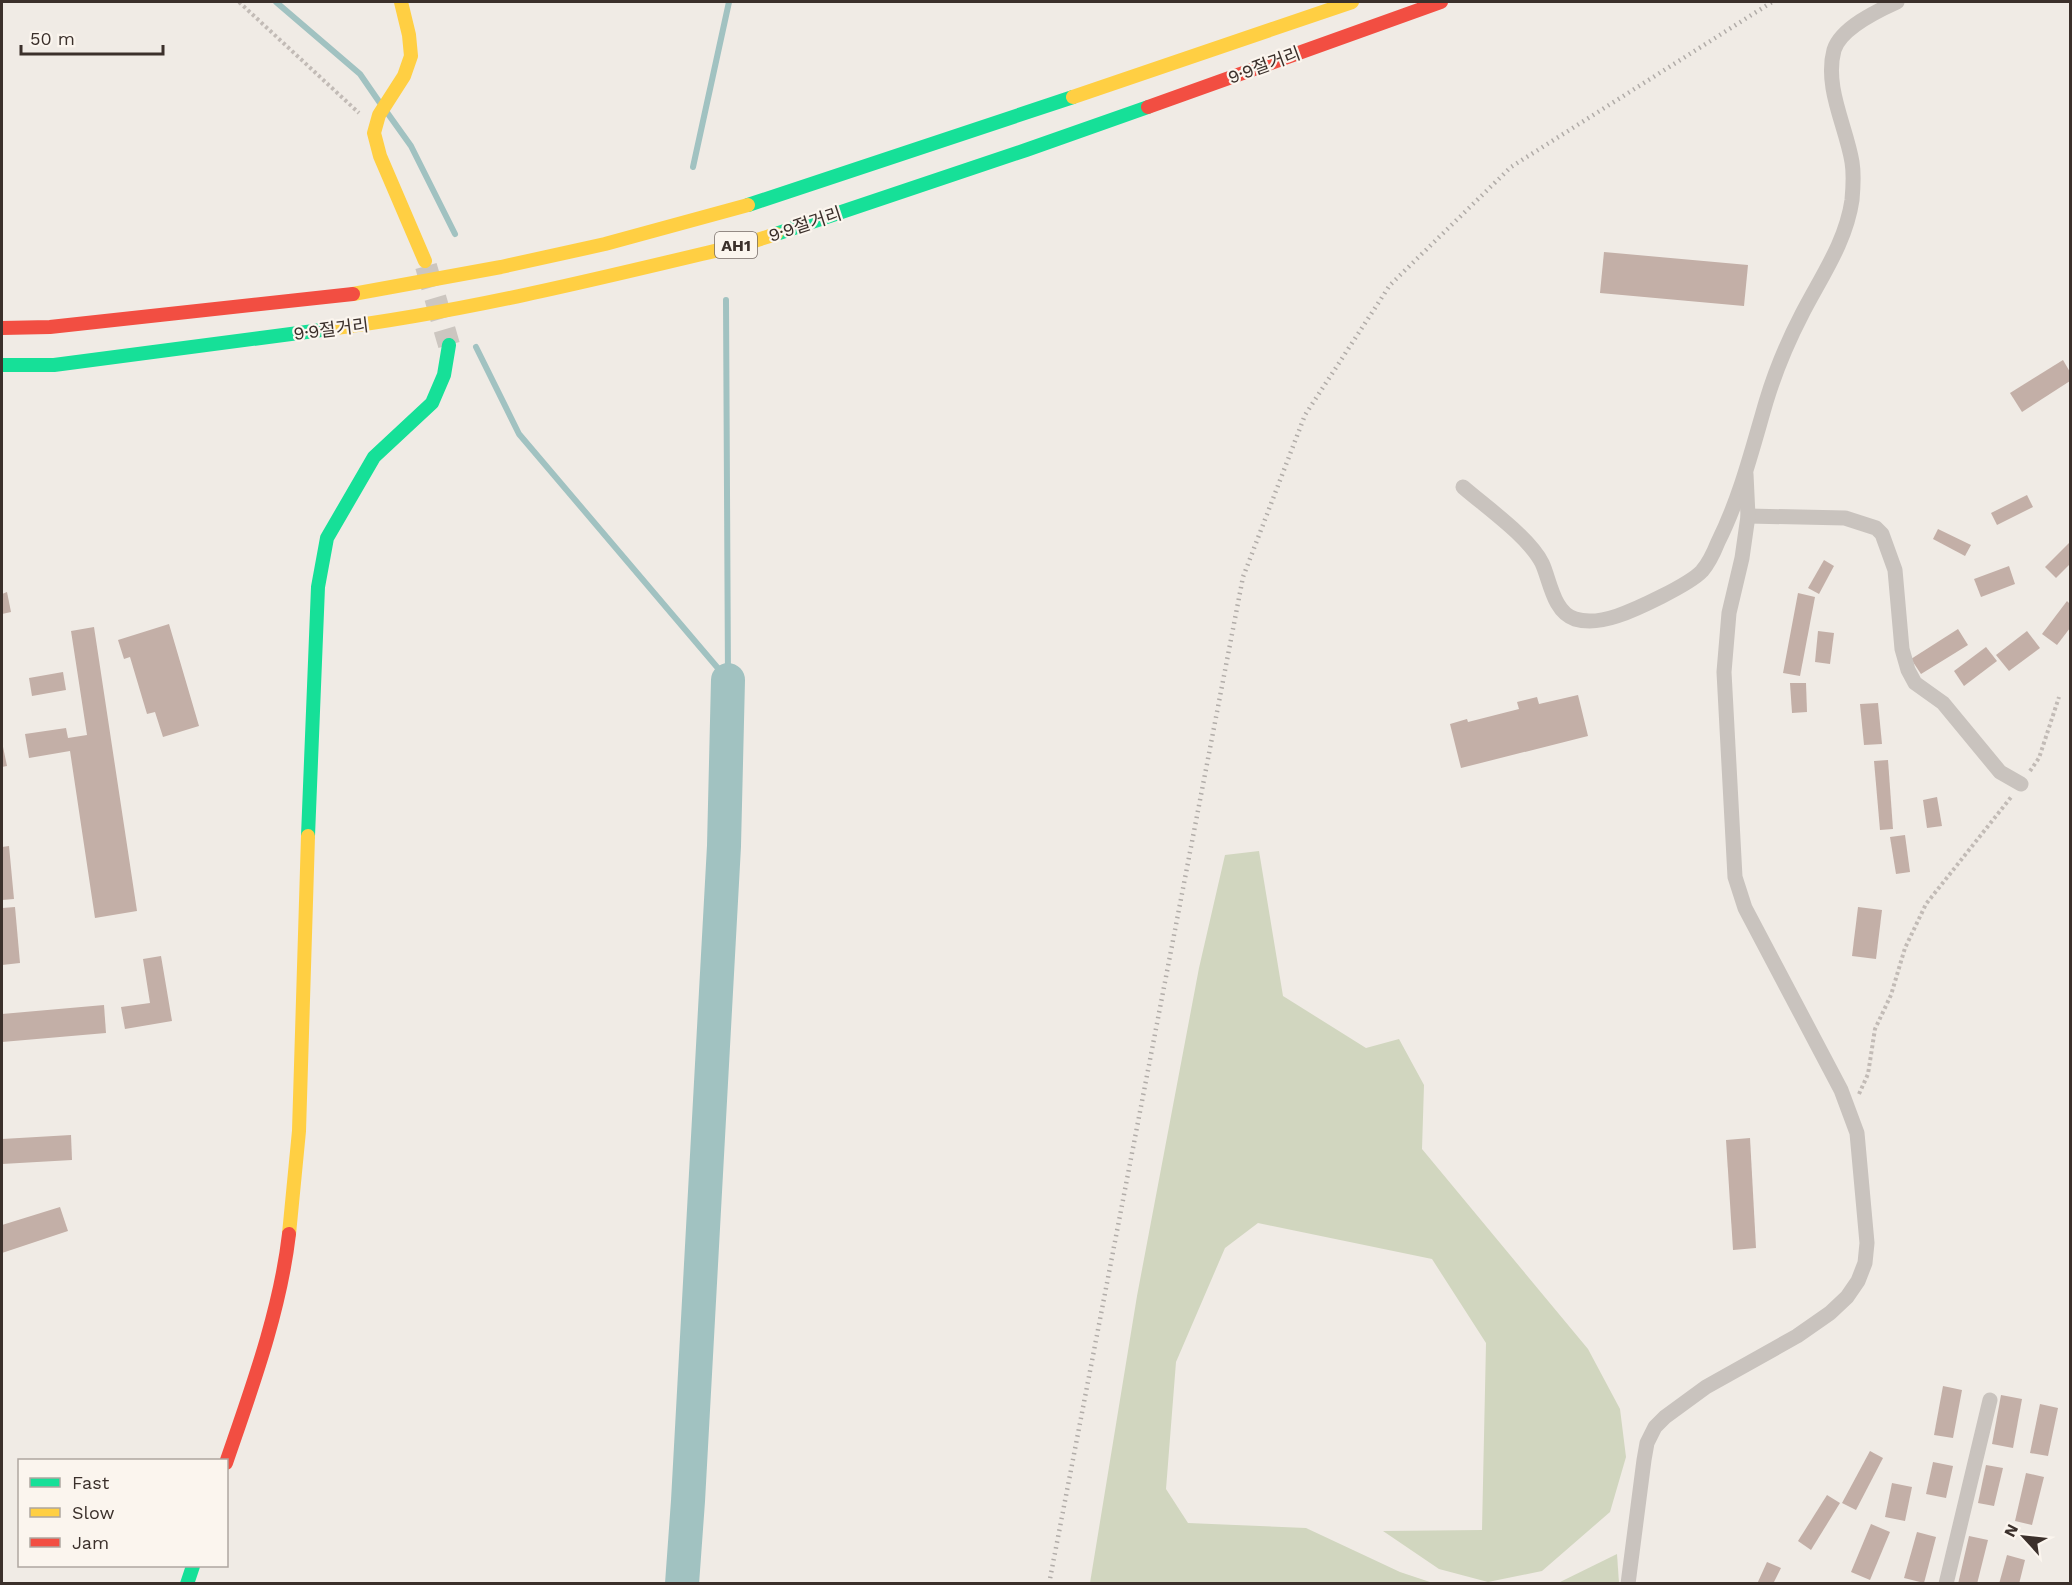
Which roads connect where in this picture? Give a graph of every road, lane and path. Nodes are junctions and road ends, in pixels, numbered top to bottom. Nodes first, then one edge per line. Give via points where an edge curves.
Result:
1 (239, 2) edge
2 (401, 2) edge
3 (1352, 2) edge
4 (1441, 2) edge
5 (1897, 2) edge
6 (375, 128) junction
7 (425, 261) tunnel mouth
8 (2, 328) edge
9 (448, 345) tunnel mouth
10 (2, 365) edge
11 (1746, 474) junction
12 (1463, 487) dead end
13 (1748, 516) junction
14 (2059, 697) dead end
15 (2021, 784) junction
16 (1848, 1109) junction
17 (1990, 1400) dead end
18 (227, 1459) edge
19 (193, 1567) edge
20 (187, 1584) edge
21 (1628, 1584) edge
22 (1946, 1584) edge

1 - 6 path
2 - 6 main road via 411,57
3 - 8 main road, 9·9절거리 / AH1 via 741,207 605,244 368,292 50,327
4 - 10 main road, 9·9절거리 / AH1 via 1026,150 748,243 512,299 377,323 54,365
5 - 11 street via 1844,33 1835,47 1834,92 1853,164 1846,227 1785,351
6 - 7 main road via 379,154
9 - 18 main road via 444,375 432,403 374,457 327,538 318,587 294,1193 285,1268
11 - 12 street via 1729,520 1701,572 1618,616 1594,621 1575,619 1565,613 1532,548
11 - 13 street
13 - 15 street via 1845,518 1876,528 1895,570 1902,649 1915,683 1943,703 2000,772
13 - 16 street via 1729,613 1724,672 1735,877 1745,909
14 - 15 path via 2039,758
15 - 16 path via 1926,904 1875,1029 1868,1074
16 - 21 street via 1857,1133 1867,1243 1858,1281 1830,1313 1706,1387 1655,1428 1644,1460
17 - 22 street
19 - 20 main road

